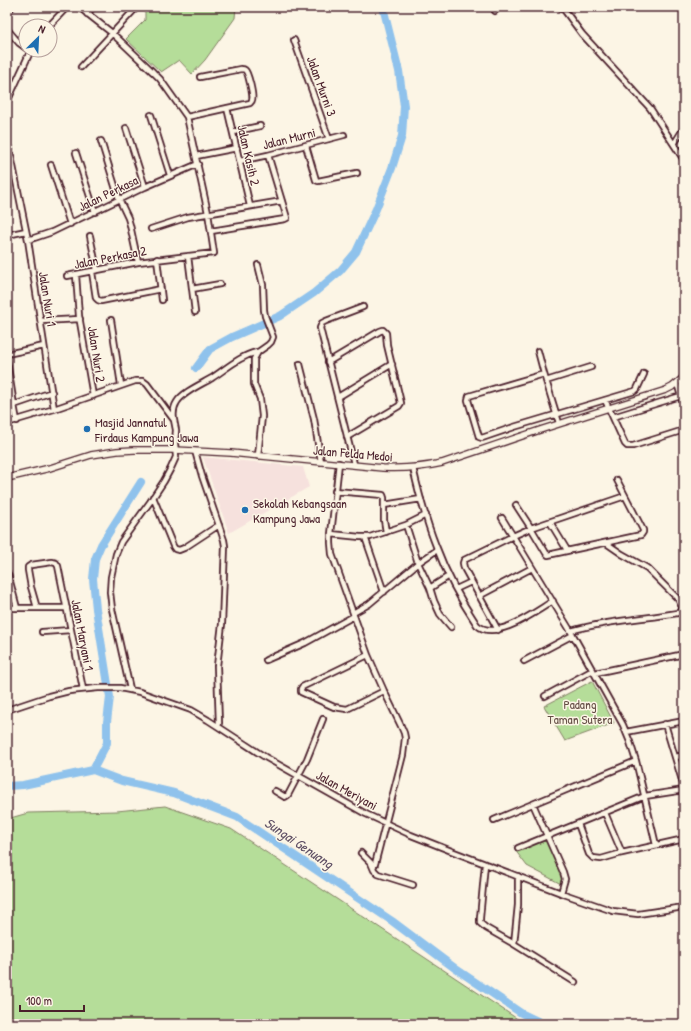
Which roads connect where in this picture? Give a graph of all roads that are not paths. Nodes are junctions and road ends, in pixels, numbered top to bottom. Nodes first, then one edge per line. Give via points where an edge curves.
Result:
1 (12, 7) edge
2 (67, 7) edge
3 (78, 7) edge
4 (93, 7) edge
5 (560, 7) edge
6 (135, 9) dead end
7 (7, 12) edge
8 (87, 14) junction
9 (57, 18) edge
10 (7, 29) edge
11 (112, 33) junction
12 (294, 40) dead end
13 (18, 42) edge
14 (27, 58) edge
15 (81, 67) dead end
16 (200, 78) dead end
17 (7, 79) edge
18 (14, 87) junction
19 (7, 102) edge
20 (227, 108) junction
21 (151, 115) dead end
22 (186, 116) junction
23 (260, 126) dead end
24 (126, 128) dead end
25 (684, 128) edge
26 (233, 132) junction
27 (344, 136) dead end
28 (329, 139) junction
29 (101, 141) dead end
30 (674, 144) junction
31 (7, 145) edge
32 (306, 146) junction
33 (236, 148) junction
34 (76, 153) dead end
35 (268, 155) junction
36 (196, 156) junction
37 (684, 160) edge
38 (240, 161) junction
39 (198, 164) junction
40 (51, 165) dead end
41 (357, 173) dead end
42 (170, 175) junction
43 (145, 187) junction
44 (119, 199) junction
45 (282, 201) junction
46 (250, 206) junction
47 (95, 212) junction
48 (208, 213) junction
49 (70, 224) junction
50 (151, 229) dead end
51 (26, 231) junction
52 (211, 231) junction
53 (7, 235) edge
54 (90, 236) dead end
55 (28, 240) junction
56 (188, 256) junction
57 (157, 259) junction
58 (138, 262) junction
59 (258, 265) dead end
60 (94, 271) junction
61 (76, 275) junction
62 (67, 276) dead end
63 (220, 284) dead end
64 (161, 289) junction
65 (192, 289) junction
66 (162, 300) dead end
67 (363, 307) dead end
68 (195, 312) dead end
69 (80, 318) junction
70 (111, 320) dead end
71 (40, 321) junction
72 (44, 346) junction
73 (538, 351) dead end
74 (258, 352) junction
75 (7, 354) edge
76 (7, 362) edge
77 (328, 362) junction
78 (300, 364) dead end
79 (392, 364) junction
80 (591, 367) dead end
81 (544, 374) junction
82 (644, 374) dead end
83 (684, 377) edge
84 (546, 381) junction
85 (677, 383) junction
86 (121, 385) junction
87 (52, 392) junction
88 (92, 396) junction
89 (683, 396) edge
90 (338, 397) junction
91 (605, 400) junction
92 (14, 405) junction
93 (684, 406) edge
94 (608, 408) junction
95 (54, 409) junction
96 (556, 414) junction
97 (613, 417) junction
98 (174, 420) junction
99 (17, 421) junction
100 (7, 423) edge
101 (559, 424) junction
102 (684, 430) edge
103 (347, 437) junction
104 (175, 450) junction
105 (195, 451) junction
106 (258, 456) junction
107 (321, 462) junction
108 (339, 463) junction
109 (354, 464) junction
110 (413, 468) junction
111 (7, 478) edge
112 (617, 480) dead end
113 (335, 491) junction
114 (625, 496) junction
115 (153, 497) junction
116 (421, 499) junction
117 (384, 505) junction
118 (516, 505) dead end
119 (426, 515) junction
120 (502, 518) dead end
121 (550, 522) junction
122 (219, 525) junction
123 (406, 525) junction
124 (531, 528) junction
125 (386, 532) junction
126 (331, 534) junction
127 (513, 536) junction
128 (365, 537) junction
129 (606, 542) junction
130 (437, 550) junction
131 (567, 550) junction
132 (418, 563) junction
133 (532, 568) junction
134 (8, 574) edge
135 (449, 576) junction
136 (471, 582) junction
137 (430, 588) junction
138 (456, 589) junction
139 (384, 592) junction
140 (478, 596) junction
141 (553, 601) junction
142 (7, 608) edge
143 (17, 608) junction
144 (37, 608) junction
145 (67, 608) junction
146 (684, 612) edge
147 (353, 615) junction
148 (451, 627) dead end
149 (71, 630) junction
150 (498, 630) junction
151 (42, 632) dead end
152 (572, 633) junction
153 (684, 654) edge
154 (368, 655) junction
155 (266, 660) dead end
156 (524, 661) dead end
157 (594, 672) junction
158 (83, 689) junction
159 (130, 689) junction
160 (384, 691) junction
161 (545, 696) dead end
162 (7, 710) edge
163 (323, 719) dead end
164 (684, 721) edge
165 (666, 724) junction
166 (218, 726) junction
167 (626, 732) junction
168 (684, 755) edge
169 (676, 757) junction
170 (636, 761) junction
171 (299, 776) junction
172 (684, 787) edge
173 (684, 790) edge
174 (275, 791) dead end
175 (645, 796) junction
176 (533, 804) junction
177 (605, 813) junction
178 (494, 820) dead end
179 (386, 824) junction
180 (578, 824) junction
181 (548, 836) junction
182 (684, 839) edge
183 (656, 845) junction
184 (518, 848) dead end
185 (361, 853) dead end
186 (622, 853) junction
187 (485, 864) junction
188 (373, 867) junction
189 (518, 876) junction
190 (413, 885) dead end
191 (561, 893) junction
192 (684, 907) edge
193 (514, 944) junction
194 (575, 982) dead end

1 - 7 street
2 - 9 street
3 - 8 street
4 - 8 street
5 - 30 street via 650,108
6 - 11 street
8 - 11 street
10 - 13 street
11 - 15 street
11 - 22 street via 160,79
12 - 28 street, Jalan Murni 3
14 - 18 street
16 - 20 street via 241,69 246,71 252,100
17 - 18 street
18 - 19 street
20 - 22 street
20 - 26 street, Jalan Kasih 2
21 - 42 street
22 - 36 street
23 - 26 street
24 - 43 street
25 - 30 street
26 - 33 street, Jalan Kasih 2
27 - 28 street, Jalan Murni
28 - 32 street, Jalan Murni
29 - 44 street
30 - 37 street
31 - 51 street, Jalan Nuri 1
32 - 35 street, Jalan Murni
32 - 41 street via 318,182
33 - 36 street
33 - 38 street, Jalan Kasih 2
34 - 47 street
35 - 38 street, Jalan Murni
35 - 45 street
36 - 39 street
38 - 46 street, Jalan Kasih 2
39 - 42 street, Jalan Perkasa
39 - 48 street
40 - 49 street
42 - 43 street, Jalan Perkasa
43 - 44 street, Jalan Perkasa
44 - 47 street, Jalan Perkasa
44 - 58 street via 128,218
45 - 46 street
45 - 52 street via 287,218 285,219
46 - 48 street
47 - 49 street, Jalan Perkasa
48 - 50 street
48 - 52 street
49 - 55 street, Jalan Perkasa
51 - 53 street
51 - 55 street, Jalan Nuri 1
52 - 56 street, Jalan Perkasa 2 via 214,253
54 - 60 street
55 - 71 street, Jalan Nuri 1
56 - 57 street, Jalan Perkasa 2
56 - 65 street
57 - 58 street, Jalan Perkasa 2
57 - 64 street
58 - 60 street, Jalan Perkasa 2
59 - 74 street via 263,285 265,316 273,334 271,342
60 - 61 street, Jalan Perkasa 2
60 - 64 street via 96,298 101,301
61 - 62 street, Jalan Perkasa 2
61 - 69 street, Jalan Nuri 2
63 - 65 street
64 - 66 street
65 - 68 street
67 - 77 street via 320,325
69 - 71 street
69 - 88 street, Jalan Nuri 2
70 - 86 street
71 - 72 street, Jalan Nuri 1
72 - 75 street
72 - 87 street, Jalan Nuri 1
73 - 81 street
74 - 98 street via 240,359 179,399 174,409
74 - 106 street via 253,366 254,384 262,405
76 - 92 street
77 - 79 street via 382,330 386,332
77 - 90 street
78 - 107 street via 314,419
79 - 90 street
79 - 103 street via 400,404
80 - 84 street
81 - 84 street
81 - 96 street via 469,396 468,400 480,438
82 - 91 street via 636,390
83 - 85 main road, Jalan Felda Medoi
84 - 96 street
85 - 89 street
85 - 94 main road, Jalan Felda Medoi via 666,390
86 - 88 street
86 - 98 street via 143,381
87 - 92 street
87 - 95 street, Jalan Nuri 1
88 - 95 street
89 - 93 street
89 - 97 street
90 - 103 street
91 - 94 street
91 - 96 street
92 - 99 street
94 - 97 street
94 - 101 main road, Jalan Felda Medoi
95 - 99 street
96 - 101 street
97 - 102 street via 627,446
98 - 104 street
99 - 100 street
101 - 110 main road, Jalan Felda Medoi via 442,463
103 - 109 street
104 - 105 main road, Jalan Felda Medoi
104 - 111 main road, Jalan Felda Medoi via 102,453
104 - 115 street via 174,463
105 - 106 main road, Jalan Felda Medoi
105 - 122 street
106 - 107 main road, Jalan Felda Medoi
107 - 108 main road, Jalan Felda Medoi
108 - 109 main road, Jalan Felda Medoi
108 - 113 street
109 - 110 main road, Jalan Felda Medoi
110 - 116 street
112 - 114 street
113 - 117 street via 381,494 384,496
113 - 126 street
114 - 121 street
114 - 129 street via 643,530 642,534
115 - 122 street via 175,549 184,548
115 - 159 street via 121,542 111,577 112,609
116 - 117 street
116 - 119 street
117 - 125 street
118 - 124 street
119 - 123 street
119 - 130 street
120 - 127 street
121 - 124 street
121 - 131 street
122 - 166 street via 225,550 222,624 217,666
123 - 125 street
123 - 132 street
124 - 127 street
124 - 131 street via 547,554
125 - 128 street
126 - 128 street
126 - 147 street via 332,554
127 - 133 street
127 - 136 street via 464,560 463,566
128 - 139 street
129 - 131 street
129 - 146 street via 647,568 678,599
130 - 132 street
130 - 135 street
132 - 137 street
132 - 139 street
133 - 140 street
133 - 141 street
134 - 143 street
135 - 137 street
135 - 138 street
136 - 138 street
136 - 140 street
137 - 148 street via 437,608
138 - 150 street via 477,626 485,630
139 - 147 street
140 - 150 street
141 - 150 street via 516,623
141 - 152 street
142 - 143 street
143 - 144 street
144 - 145 street
144 - 145 street, Jalan Maryani 1 via 28,567 52,562 58,566
145 - 149 street, Jalan Maryani 1
146 - 152 street via 610,622 579,628
147 - 154 street
147 - 155 street via 305,643
149 - 151 street
149 - 158 street, Jalan Maryani 1
152 - 156 street
152 - 157 street
153 - 157 street
154 - 160 street
154 - 160 street via 302,688 301,692 334,707 347,709
157 - 161 street
157 - 167 street
158 - 159 street, Jalan Meriyani
158 - 162 street, Jalan Meriyani via 55,694
159 - 166 street, Jalan Meriyani via 191,710
160 - 179 street via 405,738
163 - 171 street
164 - 165 street
165 - 167 street
165 - 169 street
166 - 171 street, Jalan Meriyani
167 - 170 street
168 - 169 street
169 - 172 street
170 - 175 street
170 - 176 street
171 - 174 street via 287,796
171 - 179 street, Jalan Meriyani
173 - 175 street
175 - 177 street
175 - 183 street
176 - 178 street
176 - 181 street
177 - 180 street
177 - 186 street
179 - 187 street, Jalan Meriyani
179 - 188 street
180 - 181 street
180 - 186 street via 588,852 593,858 601,859
181 - 184 street
181 - 191 street via 564,876
182 - 183 street
183 - 186 street
185 - 188 street
187 - 189 street, Jalan Meriyani
187 - 193 street via 480,922
188 - 190 street via 378,874
189 - 191 street, Jalan Meriyani
189 - 193 street
191 - 192 street, Jalan Meriyani via 621,913 638,914
193 - 194 street

